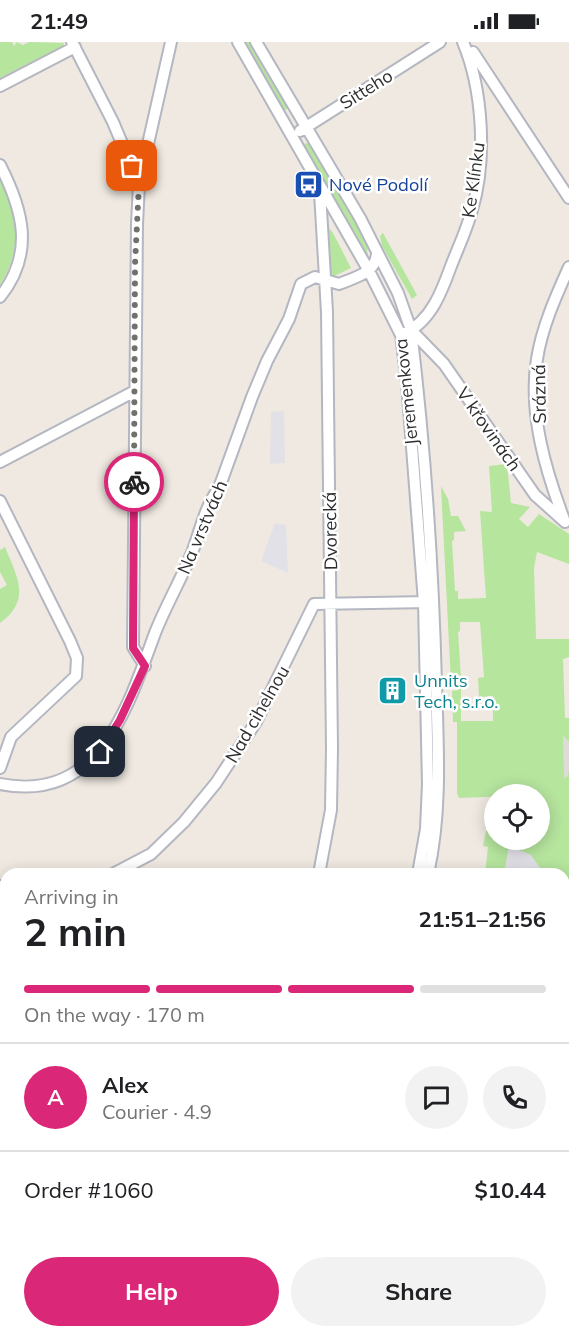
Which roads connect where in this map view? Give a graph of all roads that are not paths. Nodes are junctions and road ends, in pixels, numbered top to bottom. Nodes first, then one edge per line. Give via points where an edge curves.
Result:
1 (171, 42) edge
2 (238, 42) edge
3 (255, 42) edge
4 (440, 42) edge
5 (464, 42) edge
6 (74, 45) edge
7 (0, 86) edge
8 (306, 128) junction
9 (292, 135) junction
10 (0, 165) edge
11 (139, 184) junction
12 (320, 188) junction
13 (568, 199) edge
14 (377, 253) junction
15 (569, 267) edge
16 (369, 271) junction
17 (324, 279) junction
18 (0, 297) edge
19 (406, 332) junction
20 (135, 391) junction
21 (0, 462) edge
22 (0, 501) edge
23 (567, 524) edge
24 (429, 602) junction
25 (331, 604) junction
26 (145, 666) junction
27 (0, 768) edge
28 (0, 784) edge
29 (433, 784) junction
30 (124, 868) edge
31 (320, 868) edge
32 (419, 868) edge
33 (429, 868) edge

1 - 11 street
2 - 9 street, Jeremenkova
3 - 8 street, Jeremenkova
4 - 8 street, Sitteho
5 - 13 street
5 - 19 street, Ke Klínku via 479,94 480,153 473,209 445,282 426,317
6 - 7 street
6 - 11 street
8 - 9 street, Sitteho
8 - 14 street, Jeremenkova
9 - 12 street, Jeremenkova
10 - 18 street via 14,193 23,239 18,267
11 - 20 street
12 - 16 street, Jeremenkova
12 - 17 street, Dvorecká
14 - 16 street
14 - 19 street, Jeremenkova via 401,299
15 - 23 street, Srázná via 551,308 537,360 536,414 550,481
16 - 17 street, Na vrstvách via 339,284
16 - 19 street, Jeremenkova
17 - 25 street, Dvorecká
17 - 26 street, Na vrstvách via 309,278 301,284
19 - 23 street, V křovinách via 441,359 535,495
19 - 24 street, Jeremenkova
20 - 21 street
20 - 26 street via 133,648
22 - 27 street via 70,641 78,665 74,680 11,737
24 - 25 street, Nad cihelnou
24 - 29 street, Jeremenkova
25 - 30 street, Nad cihelnou via 314,604 256,722 216,783 151,854
25 - 31 street, Dvorecká via 331,810
26 - 28 street, Na vrstvách via 110,740 88,763 37,786
29 - 32 street, Jeremenkova
29 - 33 street, Jeremenkova via 436,830

